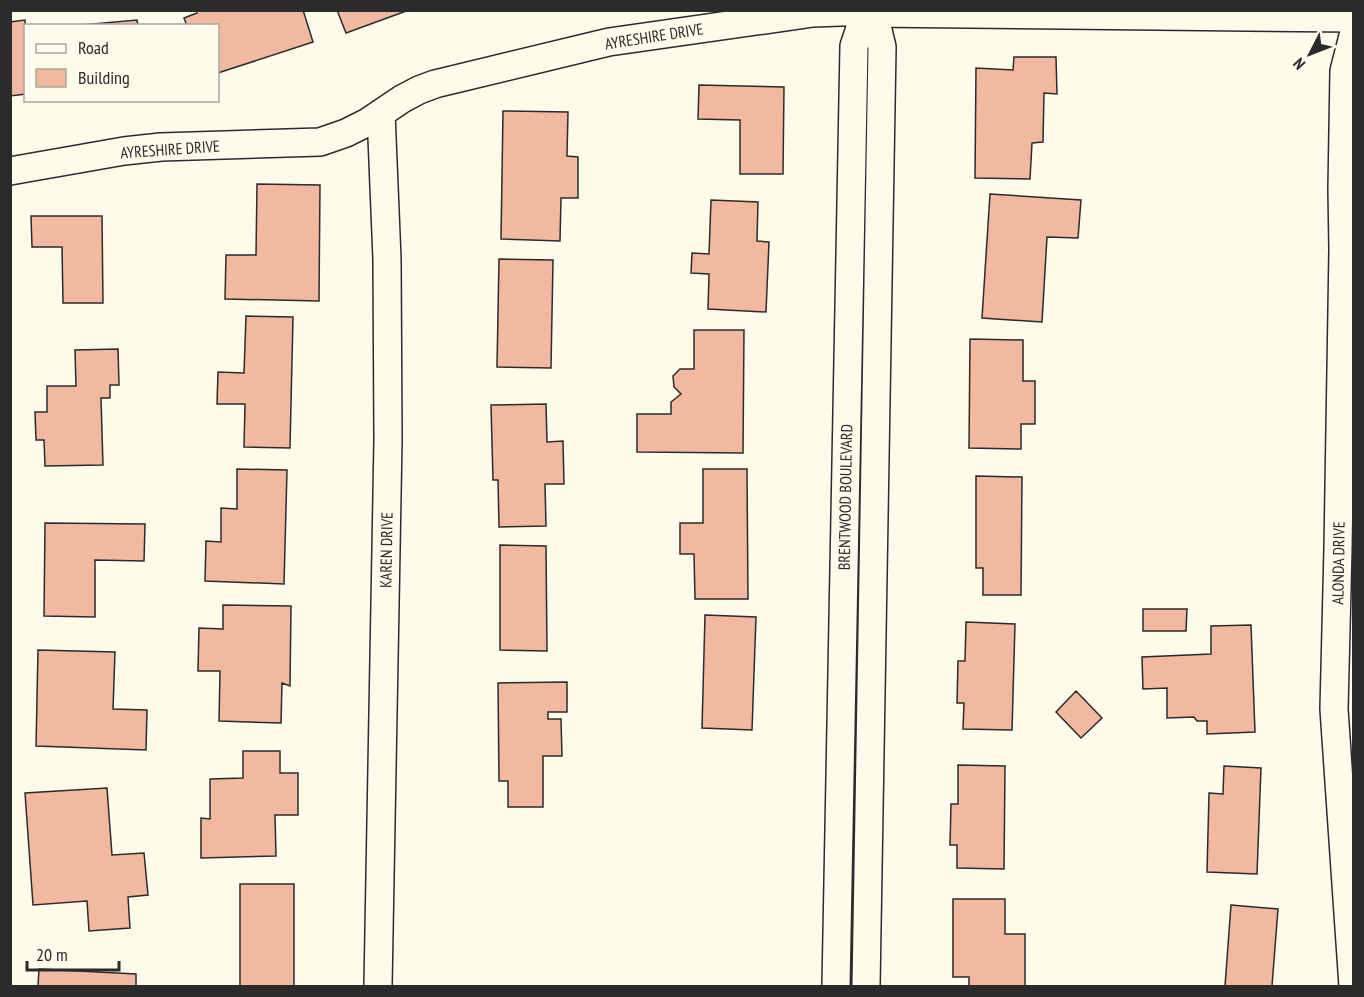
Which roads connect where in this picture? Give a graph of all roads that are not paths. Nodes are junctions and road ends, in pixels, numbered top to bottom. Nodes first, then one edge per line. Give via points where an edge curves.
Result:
1 (869, 11) edge
2 (1353, 15) edge
3 (1353, 32) edge
4 (381, 113) junction
5 (10, 171) edge
6 (378, 987) edge
7 (836, 987) edge
8 (866, 987) edge
9 (1353, 987) edge

1 - 2 street, AYRESHIRE DRIVE
1 - 4 street, AYRESHIRE DRIVE via 813,13 609,42 435,84
1 - 7 street, BRENTWOOD BOULEVARD via 854,46
1 - 8 street, BRENTWOOD BOULEVARD via 878,30 882,55
3 - 9 street, ALONDA DRIVE via 1344,71 1334,709
4 - 5 street, AYRESHIRE DRIVE via 346,133 320,142 161,147
4 - 6 street, KAREN DRIVE via 388,440

